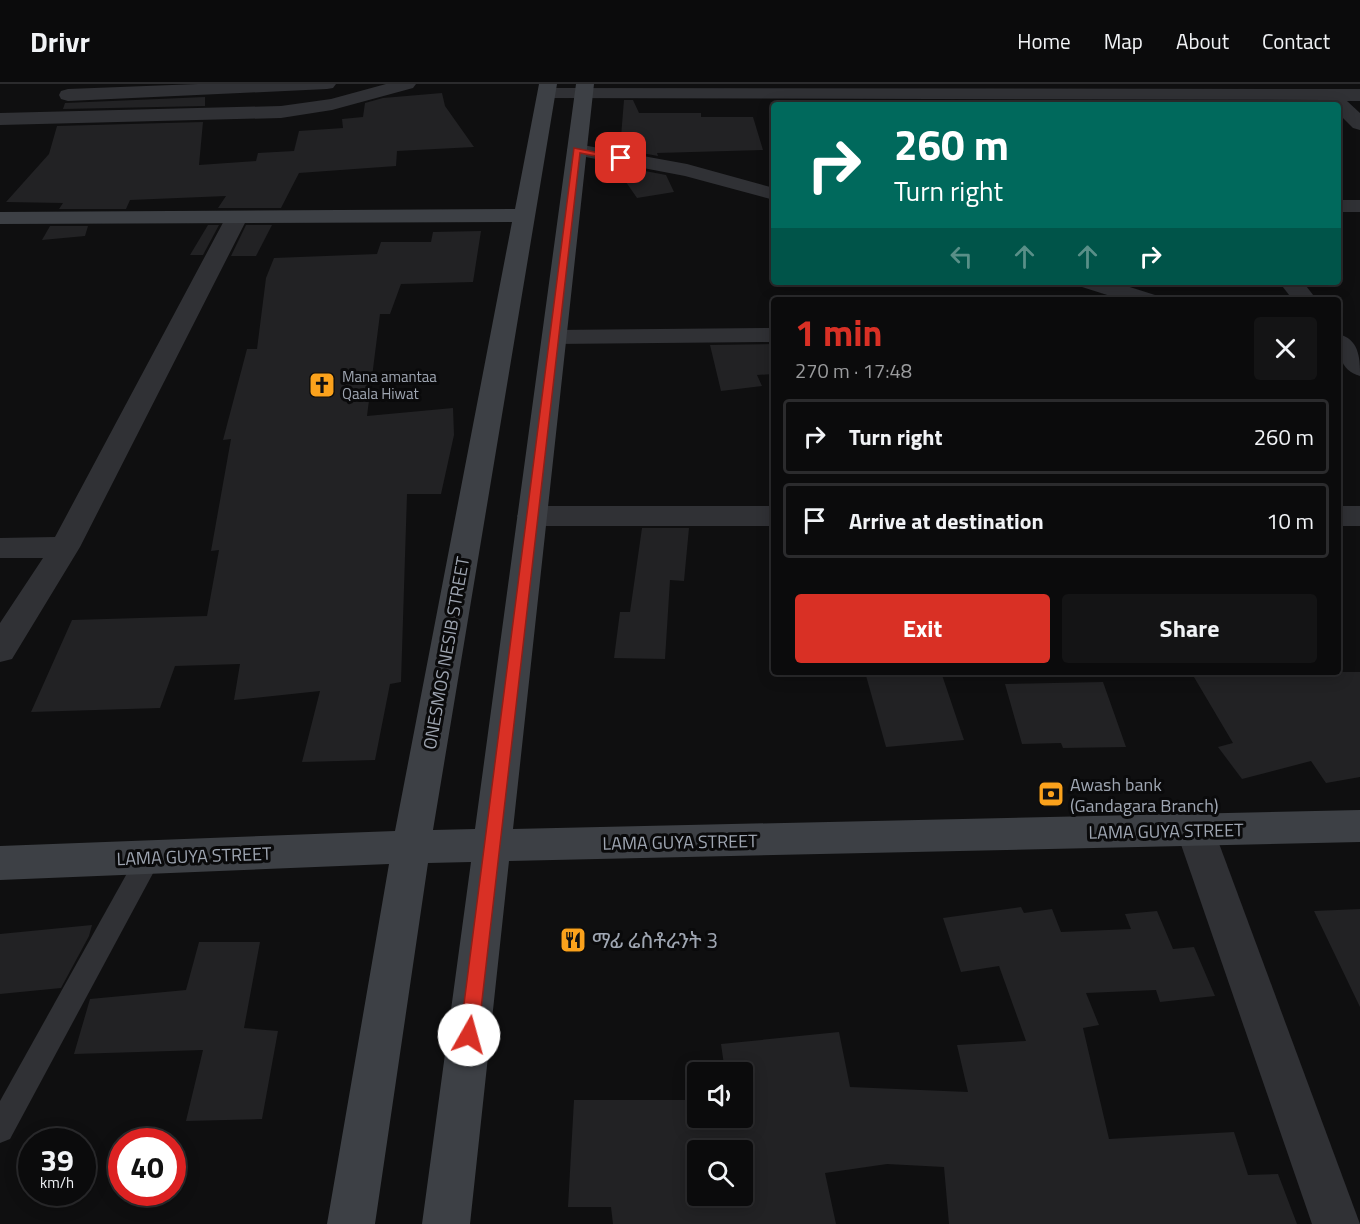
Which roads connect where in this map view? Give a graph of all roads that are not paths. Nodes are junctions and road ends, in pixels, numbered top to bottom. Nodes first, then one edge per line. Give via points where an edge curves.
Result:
1 (327, 84) edge
2 (407, 84) edge
3 (547, 89) edge
4 (584, 89) edge
5 (1331, 95) junction
6 (1360, 95) edge
7 (47, 96) dead end
8 (1338, 102) edge
9 (1341, 105) edge
10 (0, 119) edge
11 (1360, 124) edge
12 (577, 150) junction
13 (771, 194) edge
14 (1341, 206) edge
15 (1360, 206) edge
16 (525, 215) junction
17 (0, 218) edge
18 (237, 218) junction
19 (1100, 285) edge
20 (1293, 285) edge
21 (1138, 297) edge
22 (1303, 297) edge
23 (771, 335) edge
24 (554, 337) junction
25 (1341, 345) edge
26 (1341, 365) edge
27 (1360, 370) edge
28 (532, 516) junction
29 (771, 516) edge
30 (1341, 516) edge
31 (1360, 516) edge
32 (65, 547) junction
33 (0, 548) edge
34 (0, 650) edge
35 (1360, 826) edge
36 (1195, 830) junction
37 (492, 846) junction
38 (411, 848) junction
39 (149, 857) junction
40 (0, 863) edge
41 (0, 1129) edge
42 (351, 1224) edge
43 (446, 1224) edge
44 (1336, 1224) edge

1 - 7 street
2 - 10 street via 281,112
3 - 4 street
3 - 16 street, ONESMOS NESIB STREET
4 - 5 street
4 - 12 street
5 - 6 street
5 - 8 street
9 - 11 street
12 - 13 street via 687,170
12 - 24 street
14 - 15 street
16 - 18 street
16 - 38 street, ONESMOS NESIB STREET
17 - 18 street
18 - 32 street
19 - 21 street
20 - 22 street
23 - 24 street
24 - 28 street
25 - 27 street
26 - 27 street
28 - 29 street
28 - 37 street
30 - 31 street
32 - 33 street
32 - 34 street
35 - 36 street, LAMA GUYA STREET
36 - 37 street, LAMA GUYA STREET
36 - 44 street
37 - 38 street, LAMA GUYA STREET
37 - 43 street
38 - 39 street, LAMA GUYA STREET
38 - 42 street, ONESMOS NESIB STREET
39 - 40 street, LAMA GUYA STREET
39 - 41 lane

